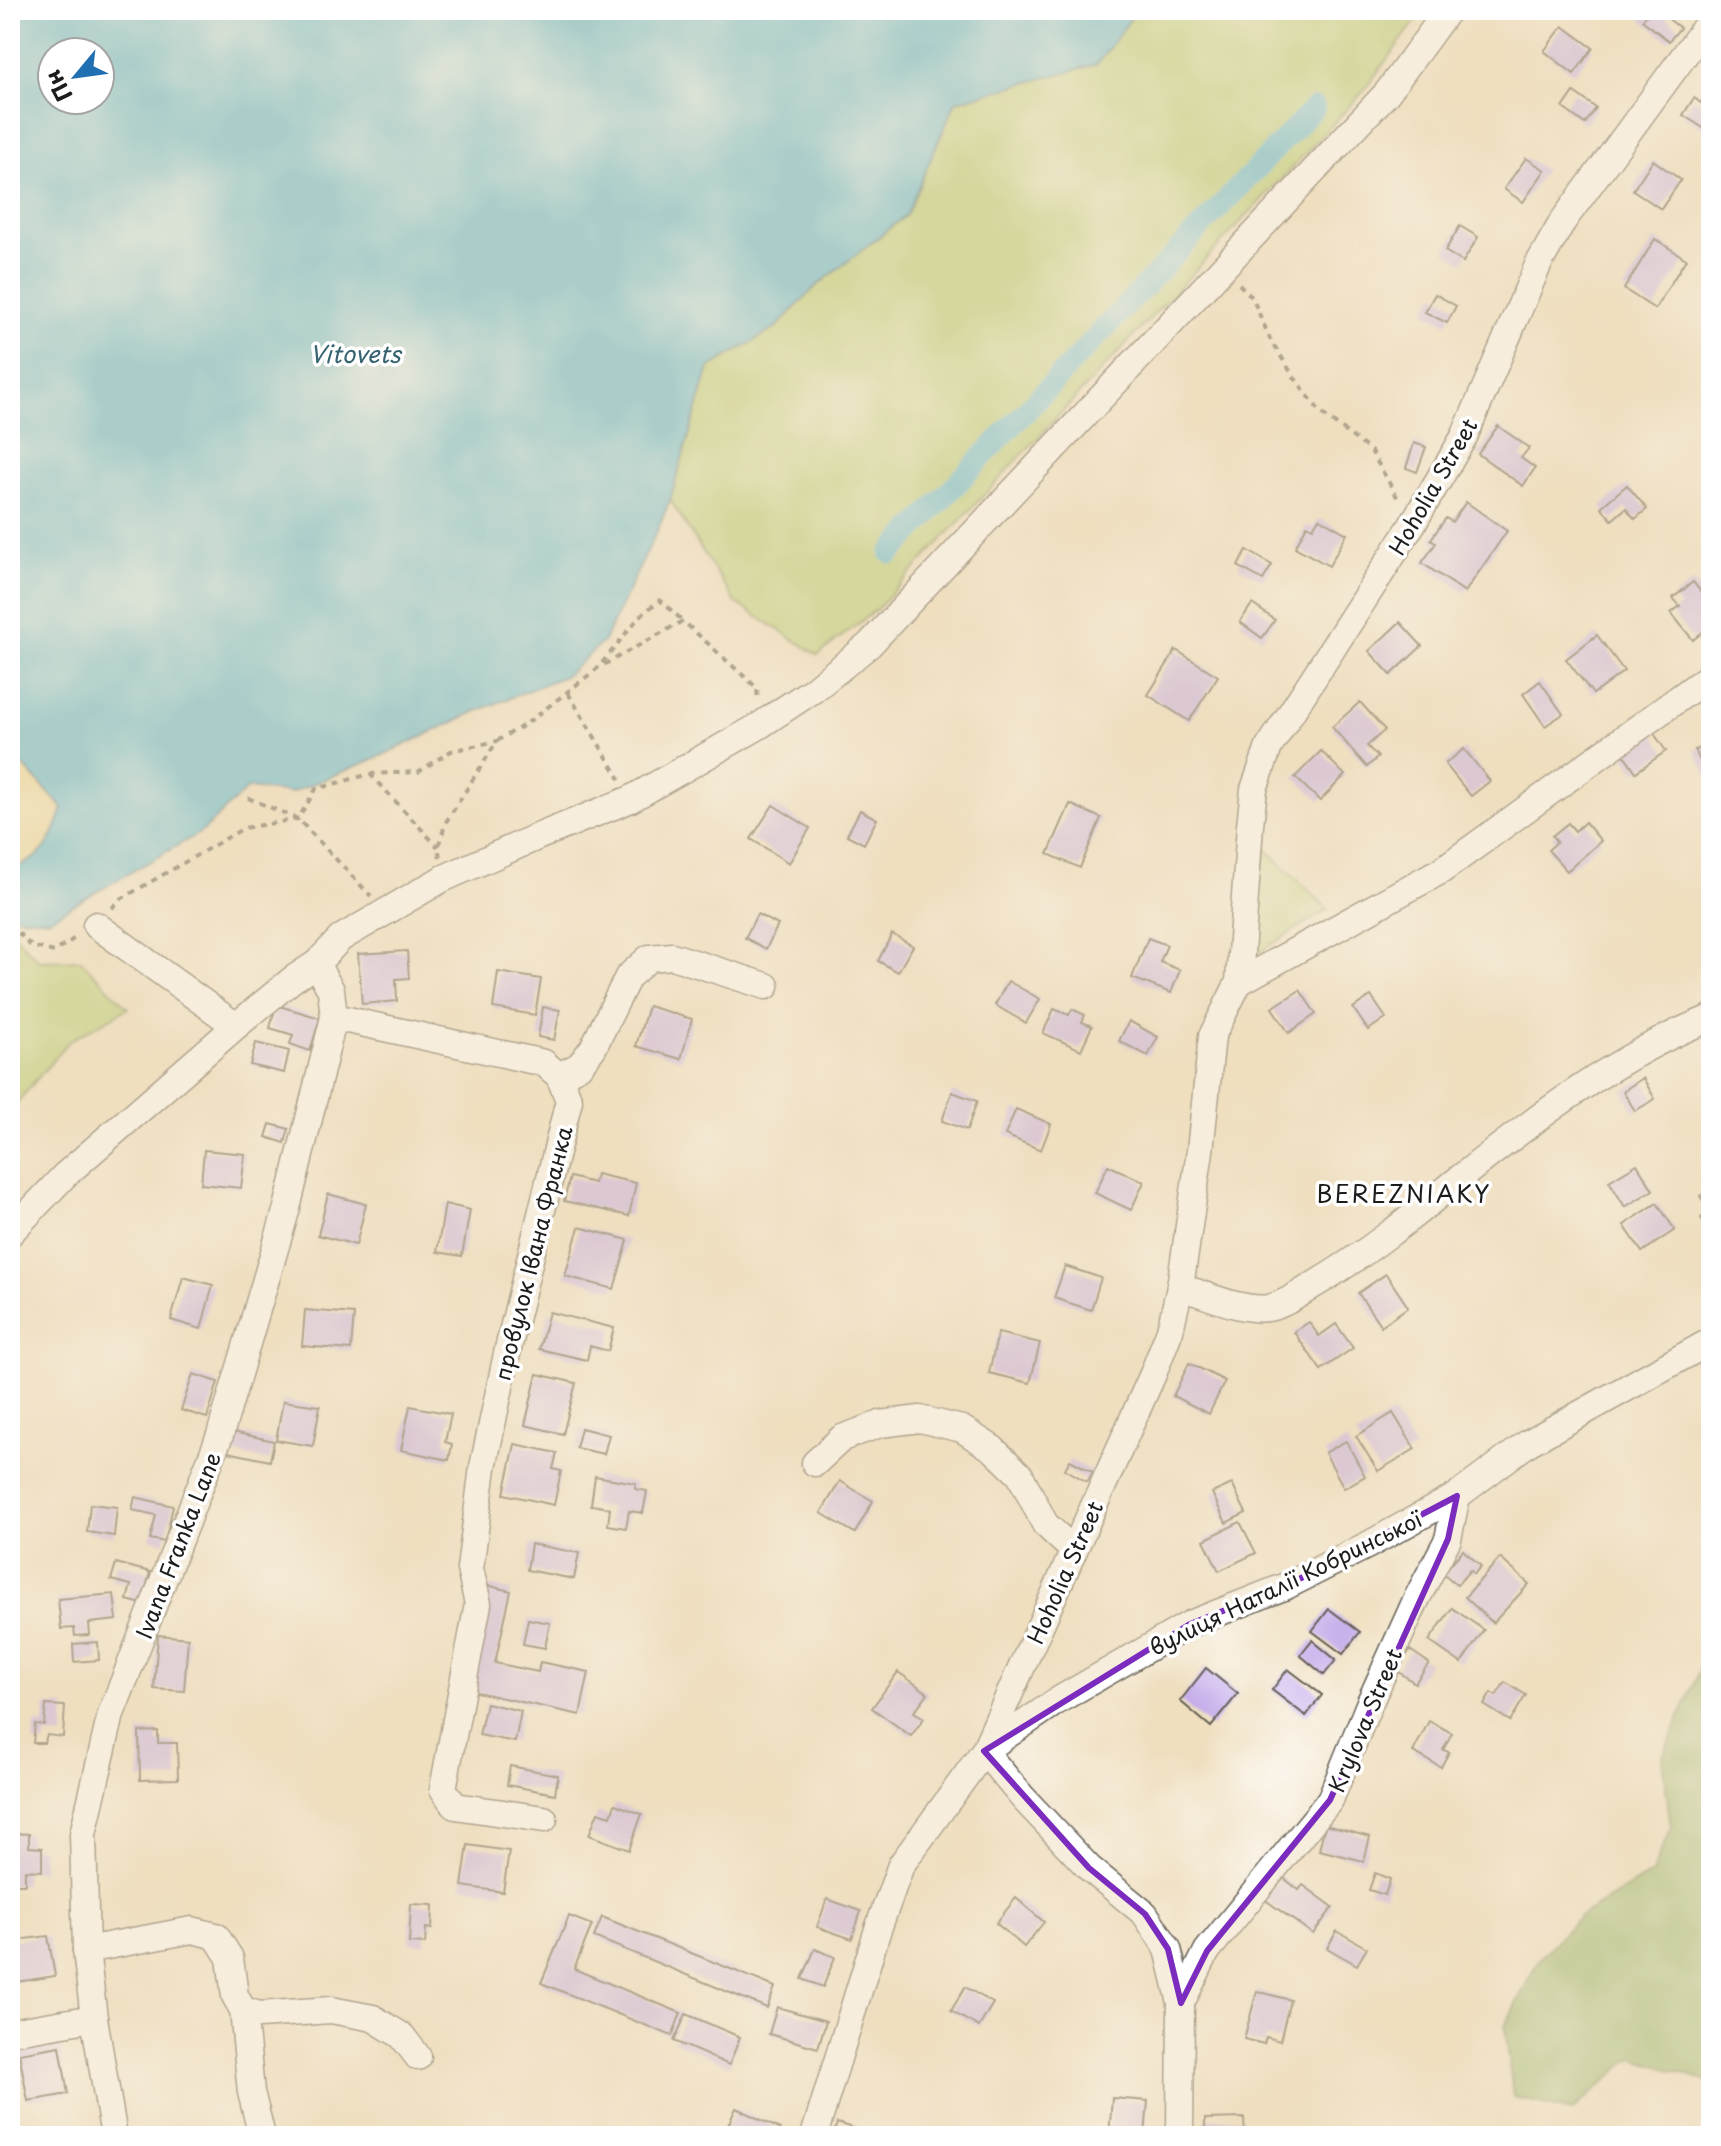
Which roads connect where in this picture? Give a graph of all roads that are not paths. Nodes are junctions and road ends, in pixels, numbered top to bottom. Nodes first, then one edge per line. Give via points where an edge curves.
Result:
1 (1448, 10) edge
2 (1711, 19) edge
3 (1711, 675) edge
4 (96, 925) road end
5 (316, 964) junction
6 (1239, 982) junction
7 (766, 986) dead end
8 (334, 1017) junction
9 (1711, 1018) edge
10 (236, 1026) junction
11 (559, 1076) junction
12 (10, 1233) edge
13 (1180, 1287) junction
14 (1711, 1341) edge
15 (815, 1463) dead end
16 (1457, 1496) junction
17 (1073, 1550) junction
18 (984, 1751) junction
19 (544, 1819) dead end
20 (86, 1950) junction
21 (1181, 2003) junction
22 (243, 2010) junction
23 (94, 2018) junction
24 (10, 2032) edge
25 (418, 2057) dead end
26 (114, 2136) edge
27 (262, 2136) edge
28 (814, 2136) edge
29 (1180, 2136) edge

1 - 5 street via 1387,93 869,645 759,726 631,799 442,879 341,938
2 - 6 street, Hoholia Street via 1563,221 1539,263 1464,437 1269,747 1254,789
3 - 6 street via 1442,870
4 - 10 street
5 - 8 street, Ivana Franka Lane via 331,990
5 - 10 street
6 - 13 street, Hoholia Street via 1212,1036
7 - 11 street via 672,956 649,958 628,977 593,1048 579,1066
8 - 11 street via 544,1063
8 - 20 street, Ivana Franka Lane via 287,1208 220,1435 111,1714 83,1834
9 - 13 street via 1584,1087 1376,1244 1287,1301 1260,1308
10 - 12 street via 65,1175
11 - 19 street, провулок Івана Франка via 569,1100 483,1467 470,1569 478,1604 443,1789 455,1806
13 - 17 street, Hoholia Street via 1153,1374
14 - 16 street, вулиця Наталії Кобринської via 1528,1443
15 - 17 street via 842,1438 880,1424 920,1419 962,1429 1020,1475 1045,1524
16 - 18 street, вулиця Наталії Кобринської via 1286,1586 1190,1624 1057,1701
16 - 21 street, Krylova Street via 1448,1539 1411,1611 1330,1800 1207,1951
17 - 18 street, Hoholia Street
18 - 21 street, Krylova Street via 1089,1868 1145,1914 1168,1949
18 - 28 street, Hoholia Street via 901,1865
20 - 22 street via 192,1930 216,1936 230,1958 235,1996
20 - 23 street, Ivana Franka Lane
21 - 29 street, Krylova Street
22 - 25 street via 259,2015 331,2010 373,2018 402,2036
22 - 27 street via 251,2092
23 - 24 street
23 - 26 street, Ivana Franka Lane

